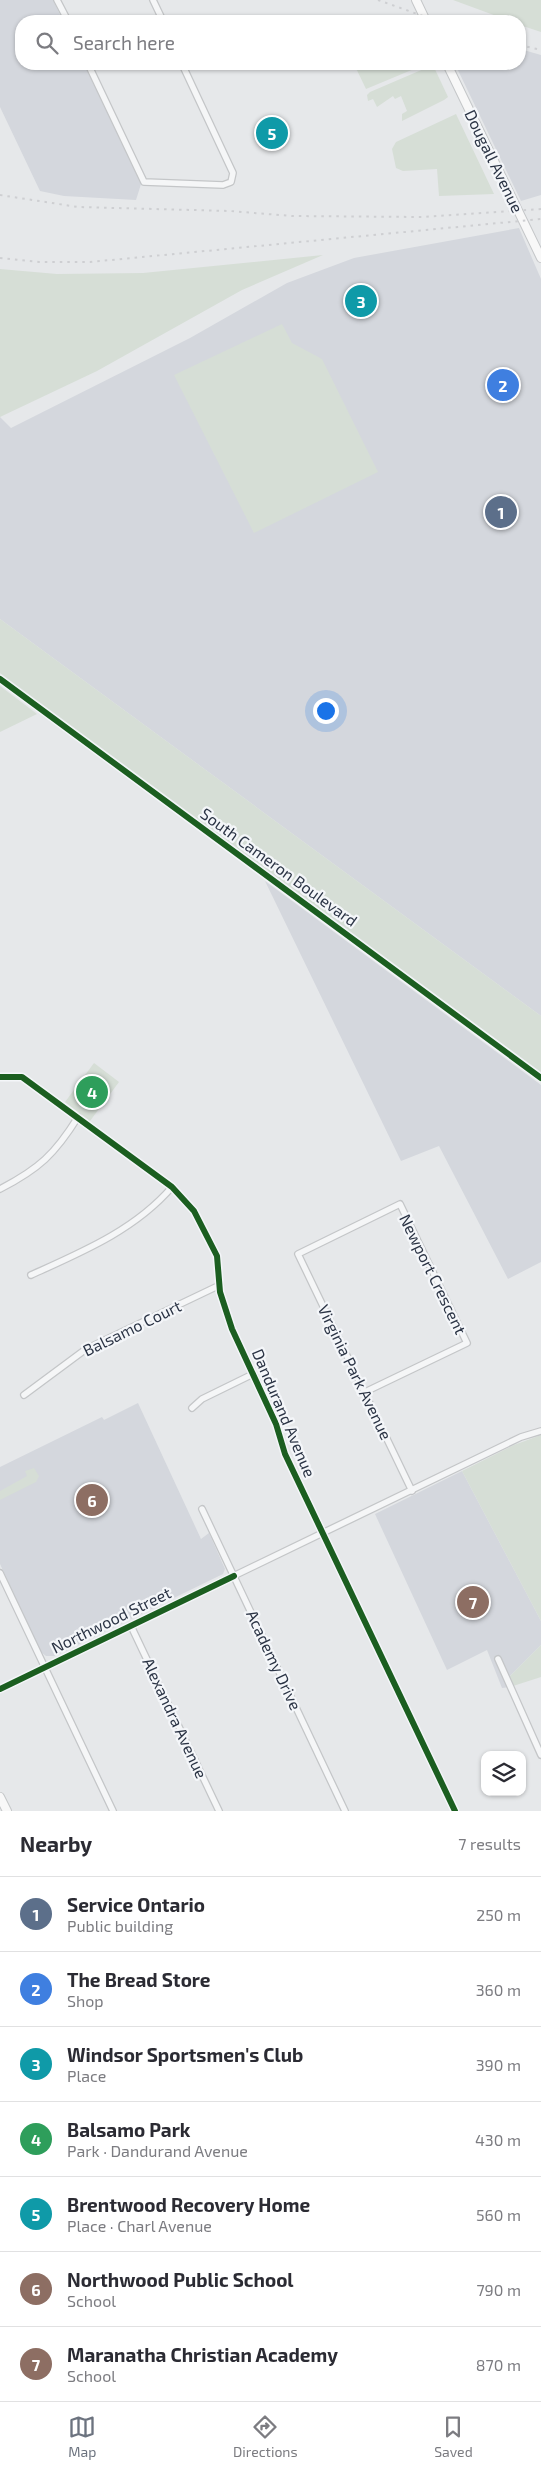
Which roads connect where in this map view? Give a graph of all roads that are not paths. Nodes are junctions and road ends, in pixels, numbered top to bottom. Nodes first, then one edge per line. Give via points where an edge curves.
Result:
1 (57, 0) edge
2 (153, 0) edge
3 (416, 0) edge
4 (65, 15) edge
5 (159, 15) edge
6 (423, 15) edge
7 (91, 70) edge
8 (185, 70) edge
9 (450, 70) edge
10 (541, 258) edge
11 (0, 678) edge
12 (0, 1077) edge
13 (541, 1078) edge
14 (78, 1118) junction
15 (172, 1187) junction
16 (0, 1189) edge
17 (298, 1254) joint
18 (31, 1275) dead end
19 (220, 1285) junction
20 (253, 1374) junction
21 (365, 1392) junction
22 (24, 1395) dead end
23 (192, 1408) dead end
24 (541, 1431) edge
25 (412, 1490) junction
26 (202, 1509) dead end
27 (322, 1534) junction
28 (0, 1573) edge
29 (234, 1576) junction
30 (131, 1626) junction
31 (498, 1659) dead end
32 (45, 1667) junction
33 (0, 1689) edge
34 (541, 1755) edge
35 (0, 1797) edge
36 (7, 1811) edge
37 (113, 1811) edge
38 (218, 1811) edge
39 (345, 1811) edge
40 (455, 1811) edge

1 - 4 street
2 - 5 street
3 - 6 street
7 - 8 street via 144,182 223,186 231,182 233,173
9 - 10 street, Dougall Avenue
11 - 13 street, South Cameron Boulevard
12 - 14 street, Dandurand Avenue via 22,1077
14 - 15 street, Dandurand Avenue
14 - 16 street via 53,1154
15 - 18 street via 132,1223 102,1242
15 - 19 street, Dandurand Avenue via 194,1211 208,1235 217,1256
17 - 21 street, Virginia Park Avenue
17 - 21 street, Newport Crescent via 400,1204 467,1343
19 - 20 street, Dandurand Avenue via 232,1330
19 - 22 street, Balsamo Court via 86,1349
20 - 23 street via 202,1399
20 - 27 street, Dandurand Avenue
21 - 25 street, Virginia Park Avenue
24 - 25 street, Northwood Street via 521,1437
25 - 27 street, Northwood Street
26 - 29 street, Academy Drive
27 - 29 street, Northwood Street
27 - 40 street, Dandurand Avenue
28 - 32 street
29 - 30 street, Northwood Street
29 - 39 street, Academy Drive
30 - 32 street, Northwood Street
30 - 38 street, Alexandra Avenue
31 - 34 street
32 - 33 street, Northwood Street
32 - 37 street
35 - 36 street

